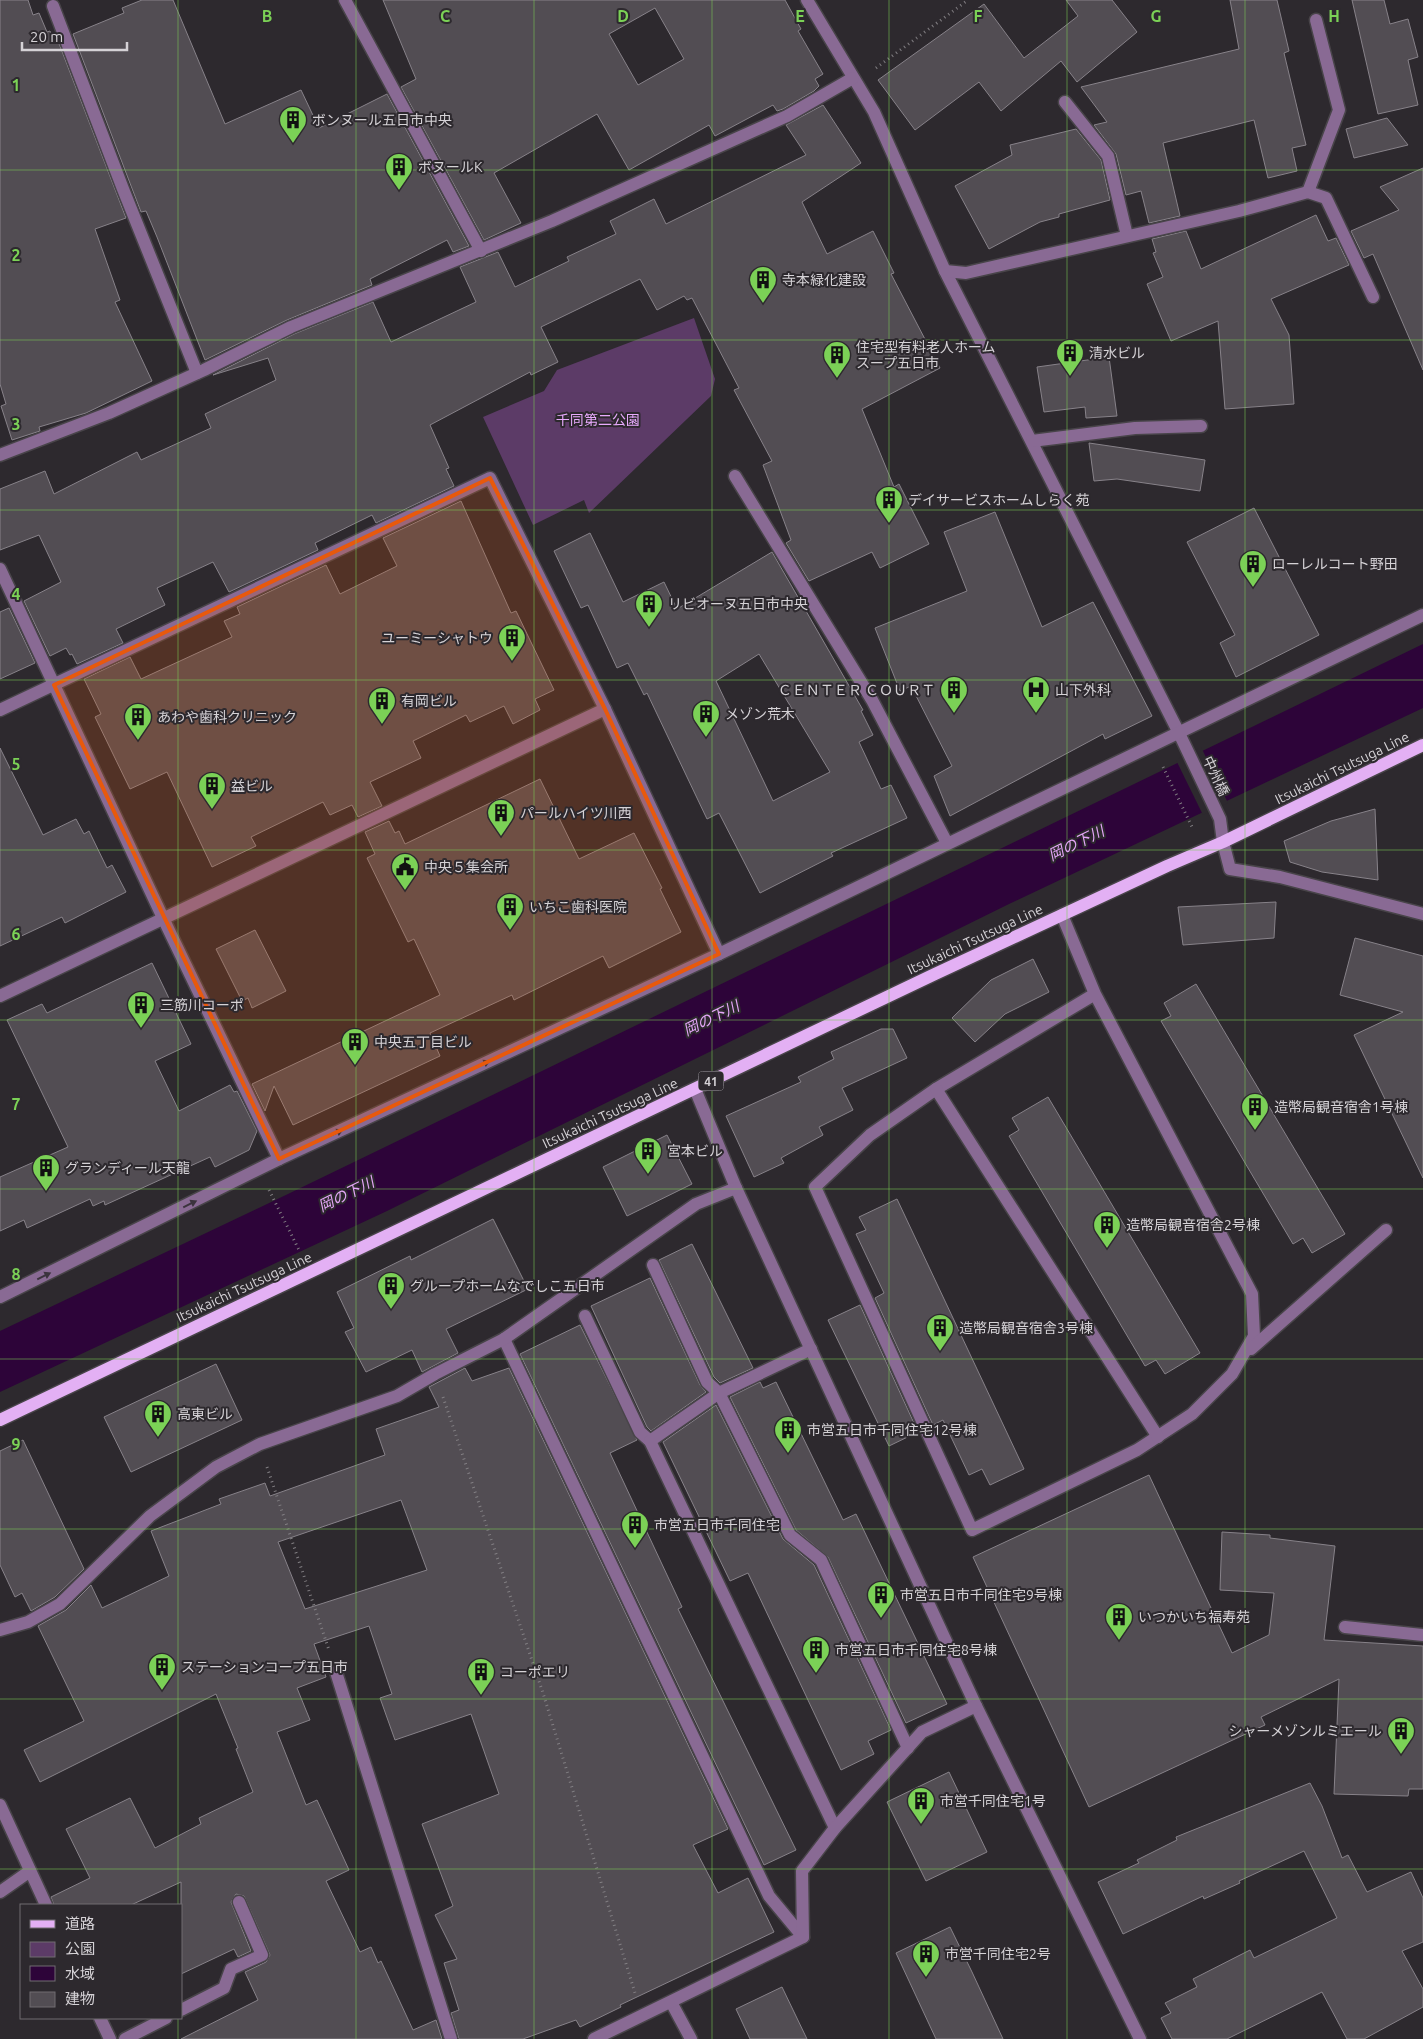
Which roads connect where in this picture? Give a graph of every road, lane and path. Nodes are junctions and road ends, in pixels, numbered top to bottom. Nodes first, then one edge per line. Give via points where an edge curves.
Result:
1 (345, 0) edge
2 (807, 0) edge
3 (968, 0) edge
4 (53, 6) dead end
5 (1316, 20) dead end
6 (853, 78) junction
7 (1065, 102) dead end
8 (1308, 192) junction
9 (1127, 236) junction
10 (481, 251) junction
11 (945, 270) junction
12 (1373, 297) dead end
13 (197, 374) junction
14 (1201, 426) dead end
15 (1032, 441) junction
16 (0, 455) edge
17 (736, 476) dead end
18 (0, 569) edge
19 (1423, 614) edge
20 (54, 685) junction
21 (605, 709) junction
22 (0, 710) edge
23 (1178, 731) junction
24 (1423, 745) edge
25 (1162, 765) dead end
26 (1192, 827) dead end
27 (1223, 842) junction
28 (946, 843) junction
29 (1423, 914) edge
30 (1062, 915) junction
31 (163, 918) junction
32 (719, 954) junction
33 (1095, 994) junction
34 (0, 996) edge
35 (695, 1089) junction
36 (936, 1089) junction
37 (279, 1159) junction
38 (736, 1188) junction
39 (269, 1189) dead end
40 (1386, 1230) dead end
41 (301, 1255) dead end
42 (653, 1266) dead end
43 (0, 1297) edge
44 (585, 1316) dead end
45 (504, 1339) junction
46 (811, 1349) junction
47 (1243, 1356) junction
48 (435, 1374) junction
49 (719, 1393) junction
50 (0, 1420) edge
51 (1158, 1436) junction
52 (650, 1441) junction
53 (260, 1444) junction
54 (1345, 1627) dead end
55 (0, 1630) edge
56 (1423, 1635) edge
57 (336, 1672) joint
58 (976, 1706) junction
59 (908, 1748) junction
60 (0, 1805) edge
61 (835, 1828) junction
62 (30, 1871) junction
63 (0, 1892) edge
64 (239, 1902) dead end
65 (46, 1904) edge
66 (803, 1937) junction
67 (671, 2002) junction
68 (182, 2009) edge
69 (642, 2015) junction
70 (100, 2019) edge
71 (164, 2019) edge
72 (110, 2039) edge
73 (125, 2039) edge
74 (451, 2039) edge
75 (594, 2039) edge
76 (691, 2039) edge
77 (1140, 2039) edge

1 - 10 street
2 - 6 street, 中州橋
3 - 6 path via 868,74
4 - 13 street
5 - 8 street via 1339,110
6 - 10 street via 786,116
6 - 11 street, 中州橋 via 874,112
7 - 9 street via 1108,156
8 - 9 street
8 - 12 street via 1326,198
9 - 11 street via 966,273
10 - 13 street via 291,327
11 - 15 street, 中州橋
13 - 16 street via 109,413
14 - 15 street via 1135,428
15 - 23 street, 中州橋
17 - 28 street via 872,700
18 - 20 street
19 - 23 street
20 - 21 street via 490,478
20 - 22 street
20 - 31 street
21 - 31 street
21 - 32 street
23 - 27 street, 中州橋 via 1220,819
23 - 28 street
24 - 27 main road, Itsukaichi Tsutsuga Line / 41
25 - 26 path
27 - 29 street, 中州橋 via 1230,869 1280,877
27 - 30 main road, Itsukaichi Tsutsuga Line / 41
28 - 32 street
30 - 33 street
30 - 35 main road, Itsukaichi Tsutsuga Line / 41
31 - 34 street
31 - 37 street
37 -> 32 street
33 - 36 street
33 - 47 street via 1252,1294 1254,1336
35 - 38 street
35 - 50 main road, Itsukaichi Tsutsuga Line / 41
36 - 51 street
36 - 51 street via 870,1135 815,1187 972,1530 1137,1450
43 -> 37 street
38 - 45 street via 696,1204
38 - 46 street
39 - 41 path
40 - 47 street
42 - 49 street via 707,1382
44 - 52 street via 640,1432
45 - 48 street
45 - 66 street via 769,1896
46 - 49 street
46 - 58 street
47 - 51 street via 1232,1374 1192,1414
48 - 53 street via 397,1396
48 - 69 path via 543,1693
49 - 52 street
49 - 59 street via 790,1535 821,1560
52 - 61 street
53 - 55 street via 216,1467 150,1516 60,1604 28,1622
53 - 57 path
54 - 56 street
57 - 74 street
58 - 59 street via 922,1732
58 - 77 street
59 - 61 street
60 - 62 street
61 - 66 street via 802,1871
62 - 63 street
62 - 65 street
64 - 68 street via 262,1955 231,1969 224,1988
66 - 67 street
67 - 69 street
67 - 76 street
69 - 75 street
70 - 72 street
71 - 73 street

